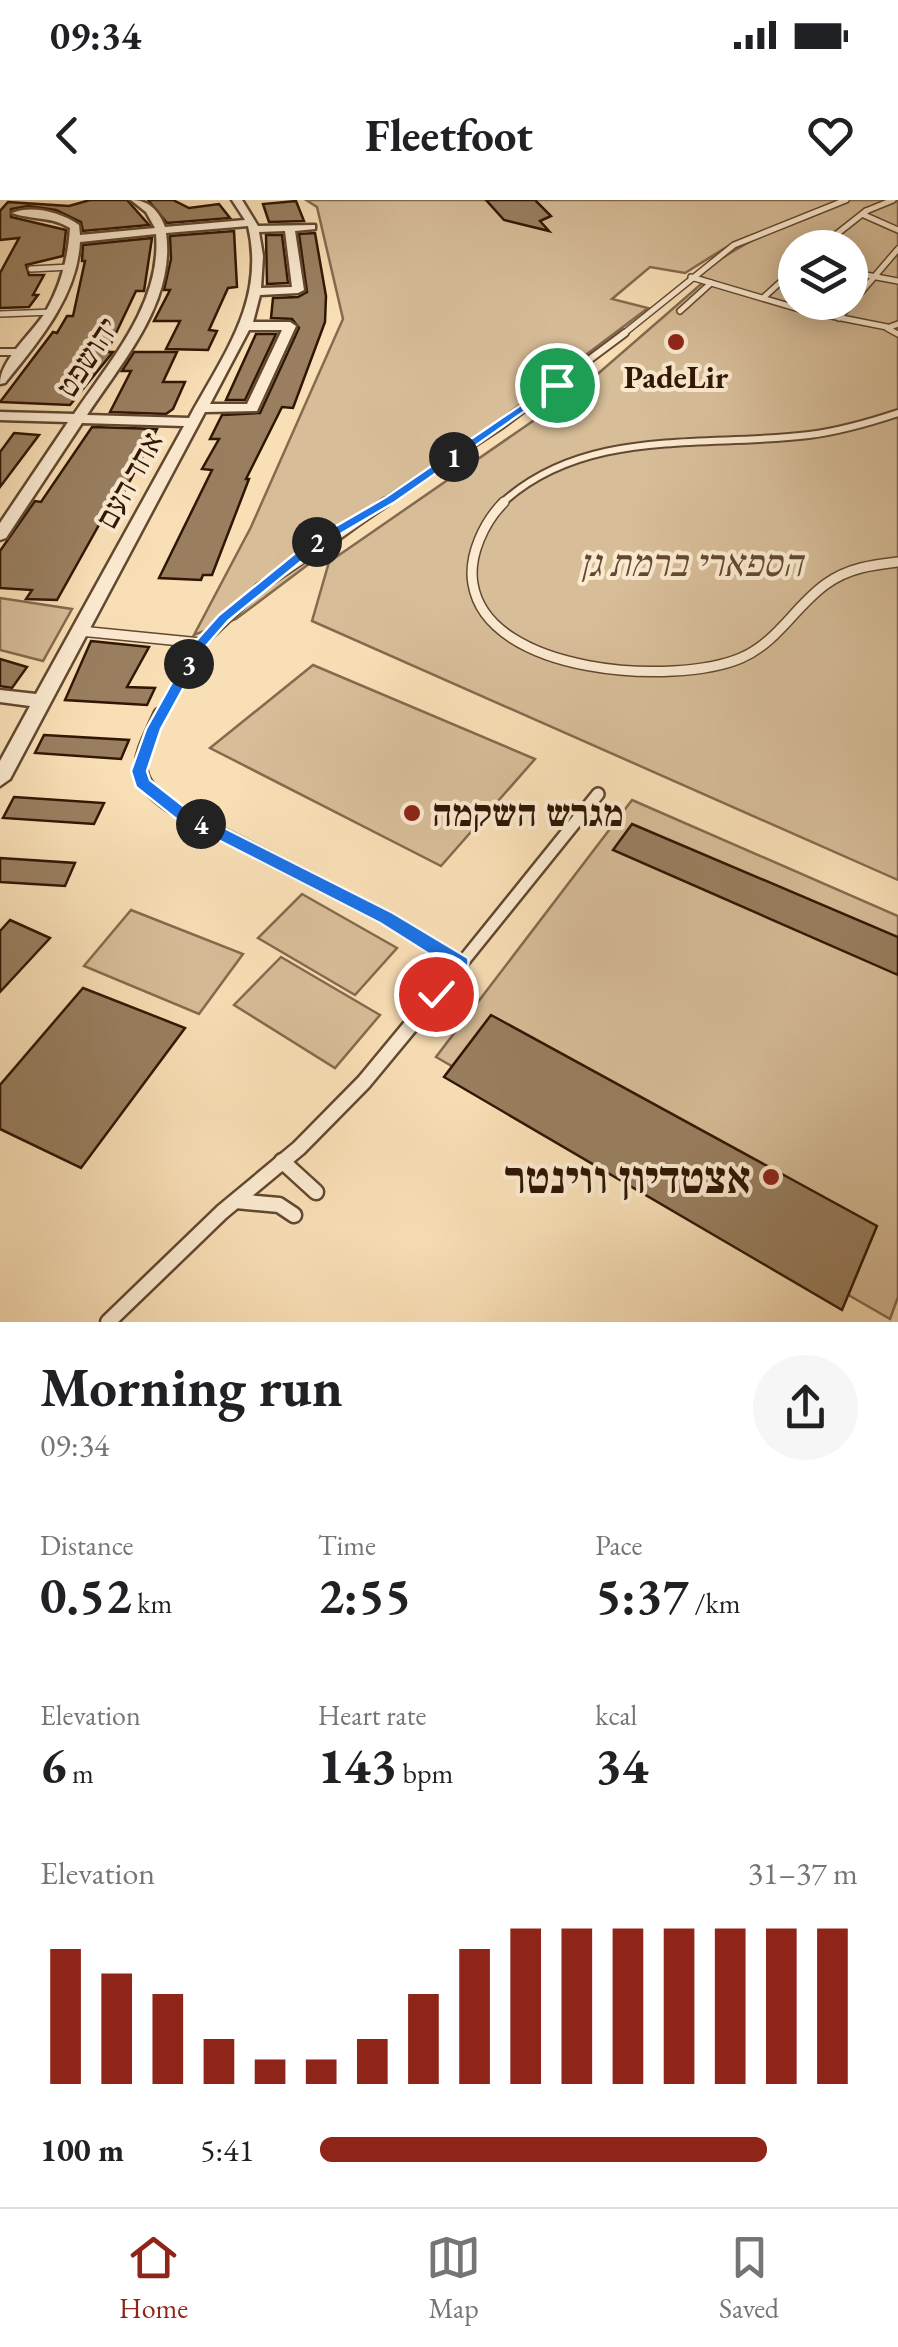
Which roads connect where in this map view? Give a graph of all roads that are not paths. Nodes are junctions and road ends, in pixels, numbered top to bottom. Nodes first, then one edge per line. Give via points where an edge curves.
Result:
1 (136, 200) edge
2 (236, 200) edge
3 (846, 200) edge
4 (893, 200) edge
5 (866, 211) junction
6 (17, 213) dead end
7 (254, 226) junction
8 (310, 227) dead end
9 (290, 228) junction
10 (164, 230) junction
11 (840, 230) edge
12 (898, 230) edge
13 (75, 239) junction
14 (898, 249) edge
15 (70, 267) junction
16 (31, 269) dead end
17 (868, 275) edge
18 (872, 276) junction
19 (691, 277) junction
20 (868, 281) edge
21 (898, 281) edge
22 (711, 283) junction
23 (778, 284) edge
24 (256, 292) junction
25 (764, 297) junction
26 (778, 301) edge
27 (680, 311) dead end
28 (53, 312) junction
29 (0, 314) edge
30 (850, 320) edge
31 (898, 324) edge
32 (245, 326) junction
33 (887, 327) junction
34 (897, 336) edge
35 (0, 352) edge
36 (24, 352) junction
37 (0, 380) edge
38 (898, 413) edge
39 (199, 415) junction
40 (0, 416) edge
41 (79, 420) junction
42 (0, 534) edge
43 (898, 562) edge
44 (80, 631) junction
45 (201, 643) junction
46 (0, 696) edge
47 (42, 700) junction
48 (2, 773) edge
49 (598, 794) dead end
50 (462, 964) junction
51 (282, 1162) junction
52 (316, 1192) dead end
53 (235, 1201) junction
54 (294, 1215) dead end
55 (108, 1322) edge

1 - 10 street via 158,215
2 - 7 street
3 - 19 lane via 733,245
4 - 5 lane
5 - 11 lane
5 - 12 lane via 875,223
6 - 13 street via 66,220 75,227
7 - 9 street
7 - 10 street
7 - 24 street, אחד העם
8 - 9 street
9 - 24 street via 298,290
10 - 13 street
10 - 41 street, יהושפט via 144,320
13 - 15 street
14 - 18 lane
15 - 16 lane
15 - 28 street
17 - 18 lane
18 - 20 lane
18 - 21 lane
19 - 22 lane
19 - 45 lane via 528,405 315,543
22 - 25 lane
22 - 27 lane
23 - 25 lane
24 - 32 street, אחד העם
25 - 26 lane
28 - 29 lane
28 - 36 street
30 - 33 lane
31 - 33 lane
32 - 39 street, אחד העם
32 - 39 street via 290,326 252,408
33 - 34 lane
35 - 36 lane
36 - 37 street
38 - 43 lane via 830,431 634,445 562,465 517,490 492,514 470,582 474,600 495,625 544,652 602,670 650,673 718,666 743,656 772,638 822,583 859,567
39 - 41 street
39 - 44 street, אחד העם
40 - 41 street
41 - 42 street, יהושפט
44 - 45 lane
44 - 47 street, אחד העם
45 - 50 lane via 154,729 139,771 142,783 181,813
46 - 47 street
47 - 48 street, אחד העם
49 - 50 lane
50 - 51 lane via 364,1082
51 - 52 lane
51 - 53 lane
53 - 54 lane via 279,1205
53 - 55 lane

